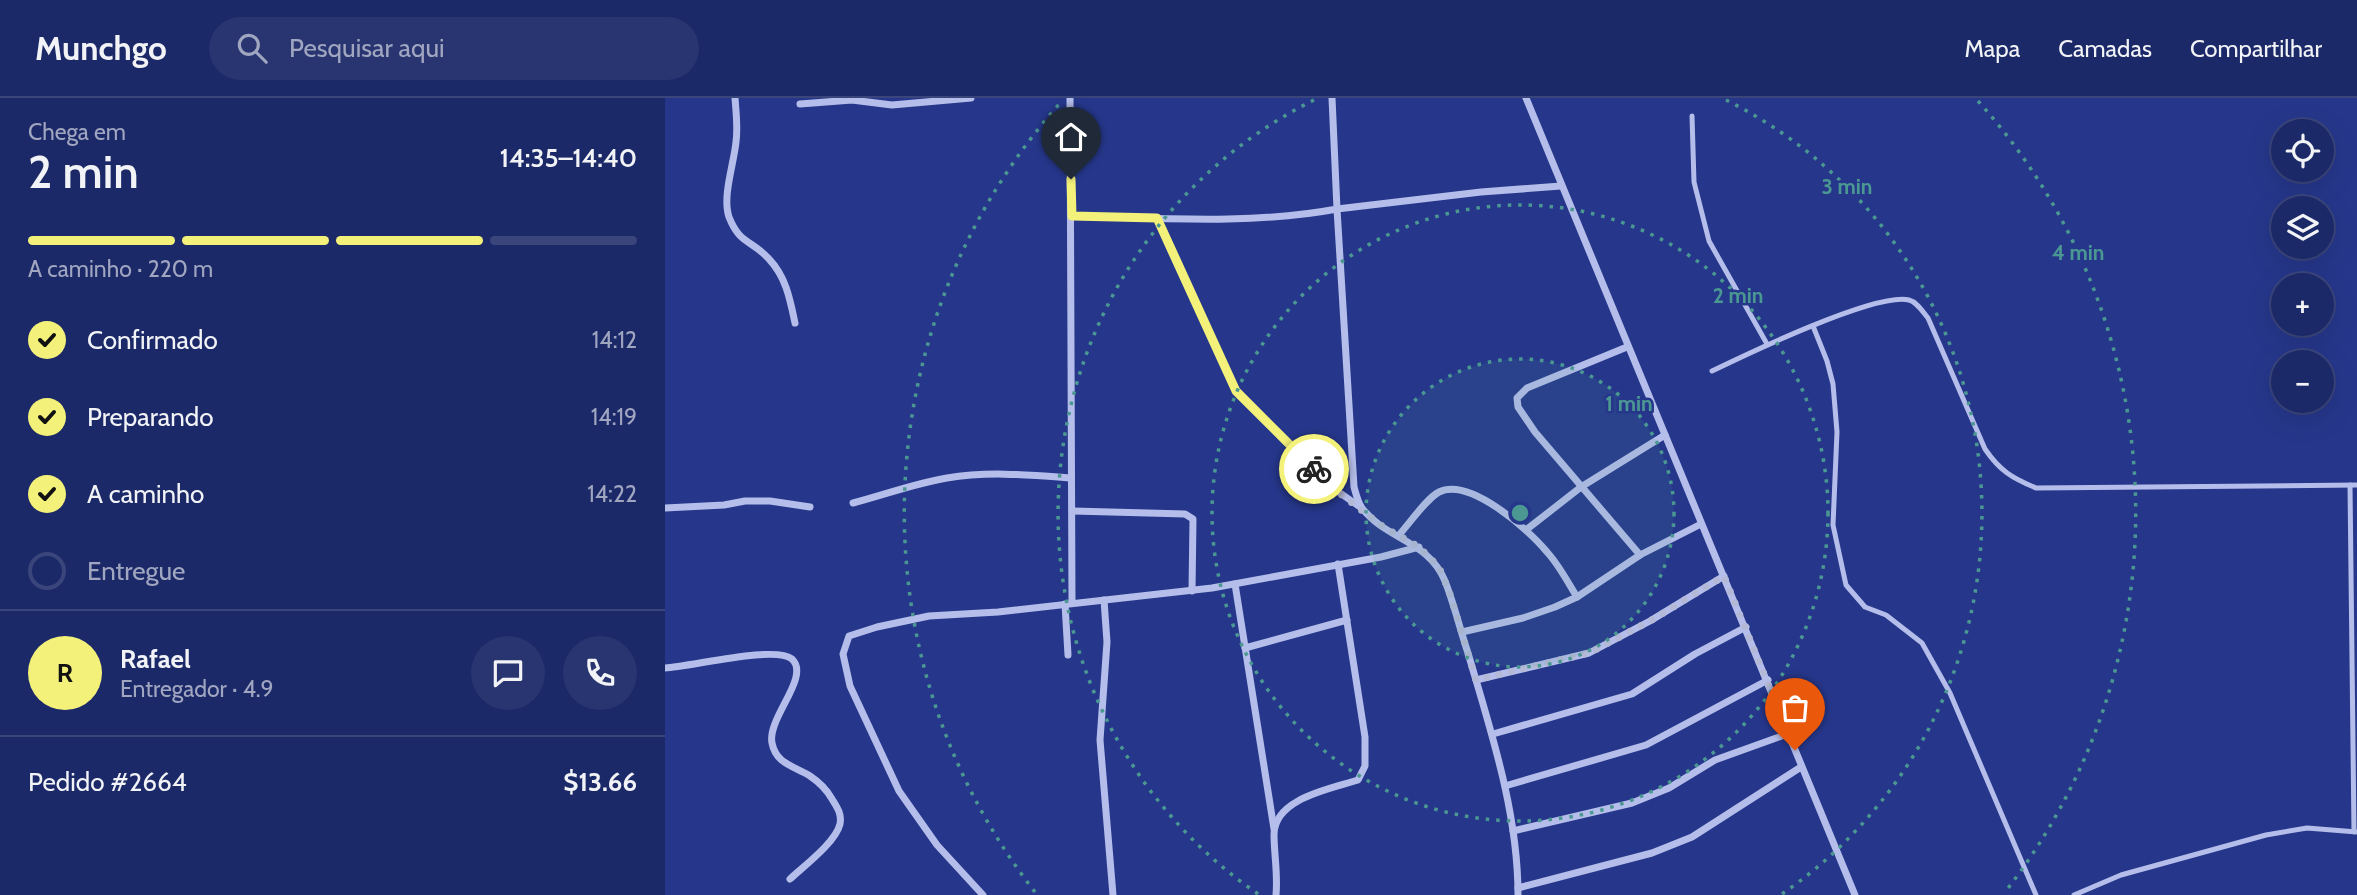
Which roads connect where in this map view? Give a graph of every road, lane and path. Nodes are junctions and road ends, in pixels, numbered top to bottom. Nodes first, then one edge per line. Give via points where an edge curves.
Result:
1 (735, 98) edge
2 (971, 98) edge
3 (1070, 98) edge
4 (1332, 98) edge
5 (1526, 98) edge
6 (800, 104) dead end
7 (1692, 116) dead end
8 (1561, 186) junction
9 (1337, 209) junction
10 (1072, 216) junction
11 (1157, 218) junction
12 (795, 323) dead end
13 (1813, 326) junction
14 (1767, 344) junction
15 (1627, 347) junction
16 (1713, 371) dead end
17 (1665, 435) junction
18 (1071, 478) junction
19 (2354, 485) edge
20 (1581, 487) junction
21 (853, 503) dead end
22 (810, 507) dead end
23 (1361, 507) junction
24 (665, 508) edge
25 (1073, 511) junction
26 (1702, 524) junction
27 (1526, 530) junction
28 (1399, 536) junction
29 (1419, 547) junction
30 (1640, 555) junction
31 (1338, 564) junction
32 (1724, 576) junction
33 (1235, 584) junction
34 (1192, 591) junction
35 (1577, 597) junction
36 (1104, 600) junction
37 (1069, 603) junction
38 (1347, 620) junction
39 (1746, 627) junction
40 (1462, 632) junction
41 (1245, 648) junction
42 (1068, 655) dead end
43 (665, 668) edge
44 (1476, 680) junction
45 (1768, 680) junction
46 (1790, 733) junction
47 (1493, 734) junction
48 (1801, 767) junction
49 (1505, 786) junction
50 (1513, 831) junction
51 (1274, 832) junction
52 (2356, 832) edge
53 (790, 879) dead end
54 (1518, 891) edge
55 (983, 895) edge
56 (1113, 895) edge
57 (1276, 895) edge
58 (1855, 895) edge
59 (2036, 895) edge
60 (2074, 895) edge

1 - 12 street via 737,138 727,199 729,215 736,234 779,270
2 - 6 street via 892,105 852,100
3 - 10 street
4 - 9 street
5 - 8 street
7 - 14 lane via 1694,182 1709,241
8 - 9 street
8 - 15 street
9 - 11 street via 1303,215
9 - 23 street via 1354,487
10 - 11 street
10 - 18 street
11 - 23 street via 1236,391 1333,488
13 - 14 lane
13 - 19 lane via 1888,301 1909,300 1919,306 1985,449 2013,479 2036,488
13 - 59 lane via 1833,384 1837,432 1833,525 1846,585 1865,607 1887,615 1922,643 1950,693
14 - 16 lane
15 - 17 street
15 - 20 street via 1527,388 1517,398 1535,432
17 - 20 street
17 - 26 street
18 - 21 street via 967,475
18 - 25 street
19 - 52 lane
20 - 27 street
20 - 30 street
22 - 24 street via 745,501
23 - 28 street
25 - 34 street via 1190,516
25 - 37 street
26 - 30 street
26 - 32 street
27 - 28 street via 1484,498 1443,490
27 - 35 street via 1557,564
28 - 29 street
29 - 31 street
29 - 40 street via 1439,567
30 - 35 street
31 - 33 street
31 - 38 street
32 - 39 street
32 - 44 street via 1589,653
33 - 34 street
33 - 41 street
34 - 36 street
35 - 40 street via 1539,613
36 - 37 street
36 - 56 street via 1107,642 1100,740
37 - 42 street
37 - 55 street via 929,616 877,626 849,636 843,654 850,686 899,791 937,845
38 - 41 street
38 - 51 street via 1365,737 1365,766 1358,780 1309,794 1282,813
39 - 45 street
39 - 47 street via 1632,694
40 - 44 street
41 - 51 street
43 - 53 street via 764,654 786,655 794,661 797,669 792,691 776,717 771,741 776,756 828,792 840,810 840,824 834,837
44 - 47 street
45 - 46 street
45 - 49 street via 1646,745
46 - 48 street
46 - 50 street via 1715,760 1669,788 1632,803
47 - 49 street
48 - 54 street via 1692,837
48 - 58 street
49 - 50 street
50 - 54 street
51 - 57 street
52 - 60 lane via 2307,828 2266,835 2121,875

